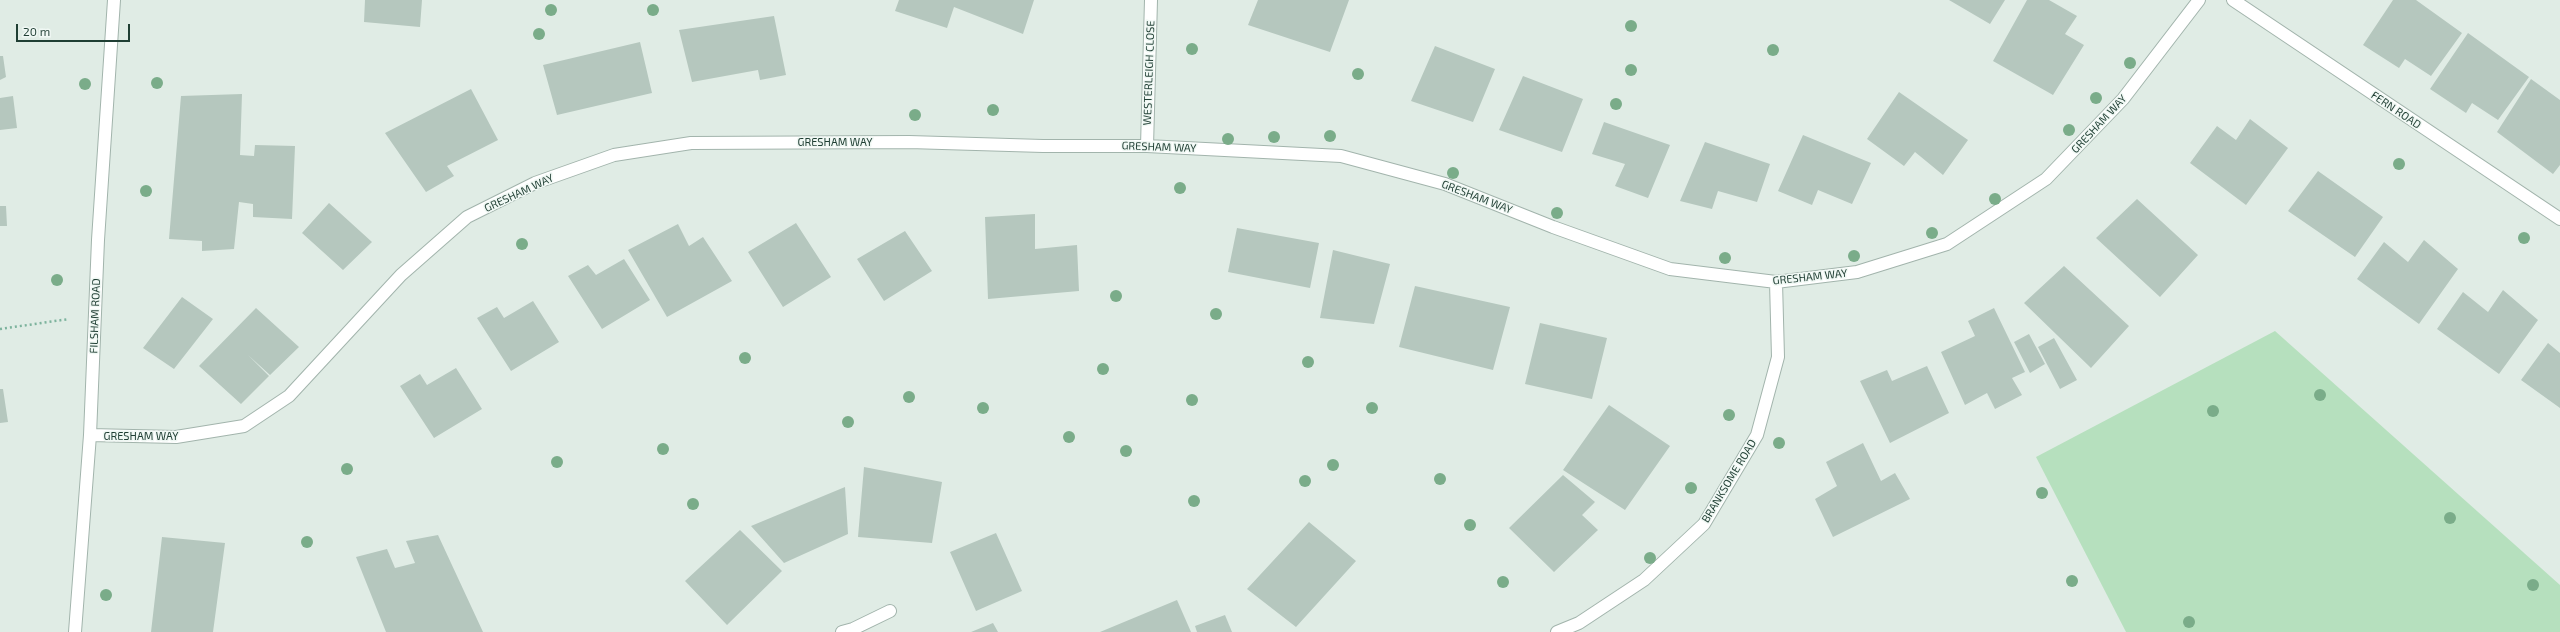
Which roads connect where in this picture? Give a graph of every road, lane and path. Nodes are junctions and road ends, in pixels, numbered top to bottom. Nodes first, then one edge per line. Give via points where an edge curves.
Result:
1 (114, 0) edge
2 (1151, 0) edge
3 (2199, 0) edge
4 (2233, 0) edge
5 (1147, 146) junction
6 (2560, 219) edge
7 (1776, 282) junction
8 (95, 316) junction
9 (0, 329) edge
10 (90, 436) junction
11 (890, 611) dead end
12 (850, 631) edge
13 (75, 632) edge
14 (1557, 632) edge

1 - 8 street, FILSHAM ROAD
2 - 5 street, WESTERLEIGH CLOSE
3 - 7 street, GRESHAM WAY via 2123,100 2046,179 1947,244 1856,272
4 - 6 street, FERN ROAD
5 - 7 street, GRESHAM WAY via 1341,156 1445,184 1553,227 1670,269
5 - 10 street, GRESHAM WAY via 909,142 691,143 614,155 535,183 467,217 401,275 289,396 244,426 176,437
7 - 14 street, BRANKSOME ROAD via 1778,357 1757,435 1704,524 1644,580 1579,623
8 - 9 path
8 - 10 street, FILSHAM ROAD
10 - 13 street, FILSHAM ROAD
11 - 12 street

